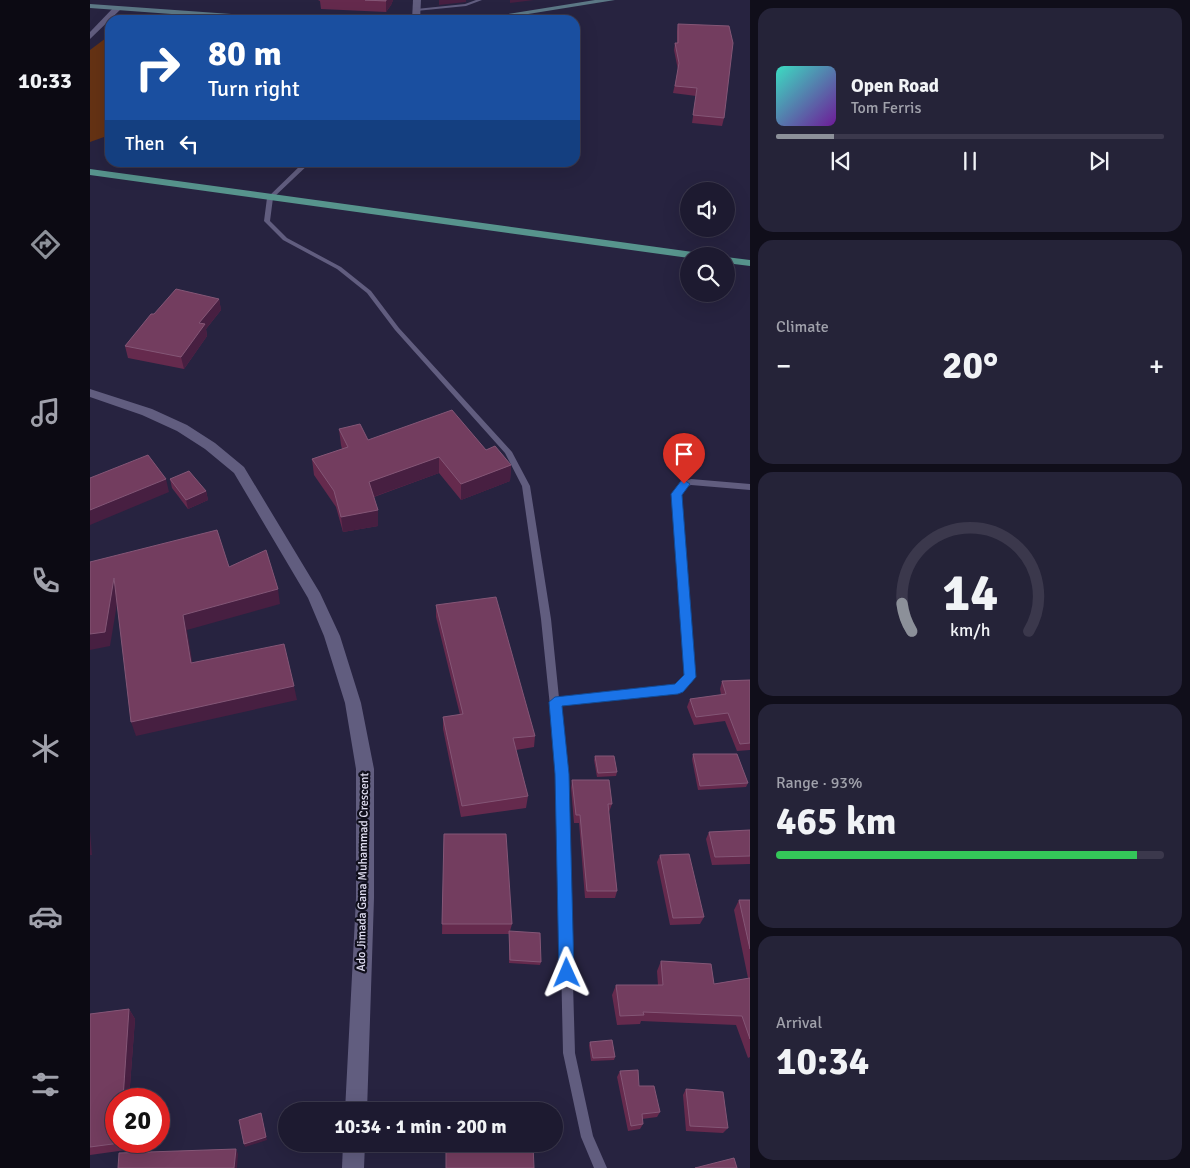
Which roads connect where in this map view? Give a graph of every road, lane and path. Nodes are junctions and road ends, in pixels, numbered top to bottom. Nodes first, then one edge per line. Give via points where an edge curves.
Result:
1 (417, 0) edge
2 (480, 0) edge
3 (612, 0) edge
4 (90, 6) edge
5 (118, 8) junction
6 (416, 10) junction
7 (111, 15) edge
8 (217, 15) edge
9 (416, 15) edge
10 (509, 15) edge
11 (105, 21) edge
12 (90, 37) edge
13 (303, 167) edge
14 (90, 172) edge
15 (270, 198) junction
16 (680, 253) edge
17 (735, 261) edge
18 (750, 263) edge
19 (90, 393) edge
20 (750, 487) edge
21 (555, 702) junction
22 (356, 1102) edge
23 (354, 1152) edge
24 (353, 1168) edge
25 (601, 1168) edge

1 - 6 street
2 - 6 lane via 466,5
3 - 10 street
4 - 5 street
5 - 7 street
5 - 8 street
6 - 9 street
11 - 12 street
13 - 15 lane
14 - 15 main road
15 - 16 main road
15 - 21 lane via 267,221 285,239 339,268 369,292 397,329 508,452 526,486
17 - 18 main road
19 - 22 street, Ado Jimada Gana Muhammad Crescent via 147,412 182,428 238,470 316,598 332,636 353,704 365,770 365,898
20 - 21 lane via 691,482 684,484 676,494 690,677 678,689
21 - 25 lane via 562,774 568,1053 587,1137
23 - 24 street

